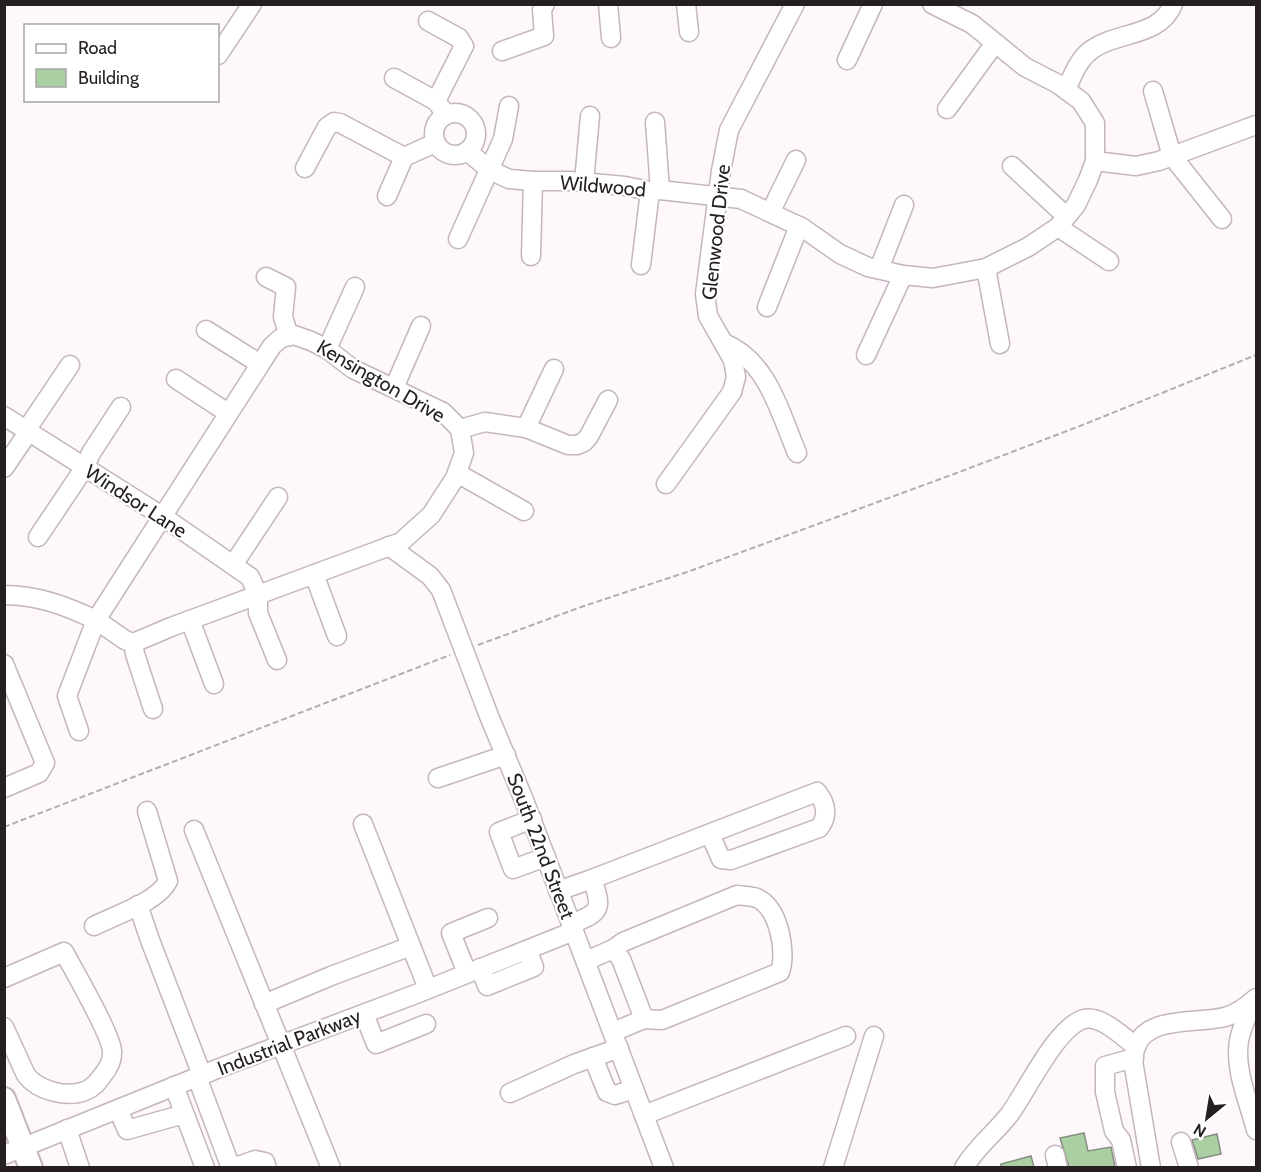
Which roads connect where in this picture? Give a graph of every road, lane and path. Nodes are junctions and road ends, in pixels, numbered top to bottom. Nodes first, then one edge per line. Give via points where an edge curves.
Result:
1 (252, 4) edge
2 (545, 4) edge
3 (608, 4) edge
4 (686, 4) edge
5 (795, 4) edge
6 (873, 4) edge
7 (932, 4) edge
8 (1173, 4) edge
9 (428, 21) dead end
10 (688, 32) dead end
11 (611, 38) dead end
12 (995, 43) junction
13 (502, 51) dead end
14 (219, 54) edge
15 (847, 60) dead end
16 (394, 78) dead end
17 (1066, 90) junction
18 (1153, 91) dead end
19 (509, 106) dead end
20 (441, 108) junction
21 (947, 109) dead end
22 (590, 116) dead end
23 (655, 122) dead end
24 (1257, 124) edge
25 (435, 142) junction
26 (467, 151) junction
27 (1172, 156) junction
28 (404, 157) junction
29 (796, 160) dead end
30 (1095, 161) junction
31 (1012, 166) dead end
32 (305, 168) dead end
33 (490, 170) junction
34 (533, 181) junction
35 (584, 182) junction
36 (655, 190) junction
37 (387, 196) dead end
38 (717, 196) junction
39 (904, 205) dead end
40 (771, 212) junction
41 (1222, 219) dead end
42 (1062, 221) junction
43 (799, 226) junction
44 (458, 239) dead end
45 (531, 256) dead end
46 (1109, 261) dead end
47 (641, 265) dead end
48 (986, 268) junction
49 (879, 269) junction
50 (903, 275) junction
51 (266, 277) dead end
52 (355, 287) dead end
53 (767, 308) dead end
54 (421, 327) dead end
55 (206, 330) dead end
56 (289, 336) junction
57 (724, 343) junction
58 (1000, 344) dead end
59 (327, 349) junction
60 (866, 355) dead end
61 (1257, 355) edge
62 (70, 364) dead end
63 (260, 364) junction
64 (555, 369) dead end
65 (176, 379) dead end
66 (393, 388) junction
67 (608, 400) dead end
68 (122, 407) dead end
69 (228, 413) junction
70 (4, 416) edge
71 (526, 428) junction
72 (460, 429) junction
73 (27, 431) junction
74 (797, 453) dead end
75 (85, 467) junction
76 (4, 468) edge
77 (457, 472) junction
78 (666, 484) dead end
79 (278, 497) dead end
80 (524, 512) dead end
81 (162, 516) junction
82 (38, 537) dead end
83 (389, 546) junction
84 (234, 566) junction
85 (314, 574) junction
86 (4, 595) edge
87 (25, 595) junction
88 (258, 595) junction
89 (4, 609) edge
90 (96, 620) junction
91 (190, 620) junction
92 (338, 636) dead end
93 (133, 643) junction
94 (464, 650) junction
95 (276, 660) dead end
96 (4, 664) edge
97 (214, 684) dead end
98 (153, 709) dead end
99 (79, 731) dead end
100 (506, 755) junction
101 (438, 778) dead end
102 (4, 788) edge
103 (147, 811) dead end
104 (532, 819) junction
105 (363, 824) dead end
106 (4, 827) edge
107 (194, 830) dead end
108 (710, 834) junction
109 (546, 857) junction
110 (592, 879) junction
111 (558, 891) junction
112 (138, 905) junction
113 (488, 918) dead end
114 (94, 926) dead end
115 (572, 927) junction
116 (411, 946) junction
117 (613, 949) junction
118 (586, 961) junction
119 (474, 970) junction
120 (4, 978) edge
121 (428, 989) junction
122 (1255, 999) edge
123 (264, 1004) junction
124 (364, 1014) junction
125 (644, 1019) junction
126 (426, 1024) dead end
127 (4, 1027) edge
128 (846, 1036) dead end
129 (874, 1036) dead end
130 (616, 1040) junction
131 (281, 1045) junction
132 (1135, 1052) junction
133 (593, 1057) junction
134 (200, 1076) junction
135 (174, 1086) junction
136 (634, 1089) junction
137 (84, 1092) junction
138 (510, 1093) dead end
139 (4, 1099) edge
140 (118, 1109) junction
141 (184, 1114) junction
142 (644, 1115) junction
143 (97, 1117) junction
144 (67, 1129) junction
145 (1257, 1130) edge
146 (1181, 1142) dead end
147 (19, 1157) edge
148 (80, 1167) edge
149 (205, 1167) edge
150 (232, 1167) edge
151 (267, 1167) edge
152 (331, 1167) edge
153 (664, 1167) edge
154 (833, 1167) edge
155 (964, 1167) edge
156 (1127, 1167) edge
157 (1151, 1167) edge
158 (1189, 1167) edge

1 - 14 street
2 - 13 street via 544,36
3 - 11 street
4 - 10 street
5 - 38 street, Glenwood Drive via 729,130
6 - 15 street
7 - 12 street via 972,24
8 - 17 street via 1162,21 1090,51
9 - 20 street via 459,38 464,46
12 - 17 street via 1025,67
12 - 21 street
16 - 20 street
17 - 30 street via 1081,101 1095,123
18 - 27 street
19 - 33 street via 505,134
20 - 25 street
20 - 26 street via 466,117 474,127 474,140
22 - 35 street
23 - 36 street
24 - 27 street
25 - 26 street via 449,154
25 - 28 street
26 - 33 street
27 - 30 street via 1136,166
27 - 41 street
28 - 32 street via 334,122 327,127
28 - 37 street
29 - 40 street
30 - 42 street via 1076,205
31 - 42 street
33 - 34 street, Wildwood via 509,178
33 - 44 street
34 - 35 street, Wildwood
34 - 45 street
35 - 36 street, Wildwood
36 - 38 street, Wildwood
36 - 47 street
38 - 40 street, Wildwood via 741,199
38 - 57 street, Glenwood Drive via 705,294 708,316
39 - 49 street
40 - 43 street, Wildwood
42 - 46 street
42 - 48 street, Wildwood via 1028,248
43 - 49 street, Wildwood via 840,254
43 - 53 street
48 - 50 street, Wildwood via 933,278
48 - 58 street
49 - 50 street, Wildwood
50 - 60 street
51 - 56 street via 286,287 283,317
52 - 59 street
54 - 66 street
55 - 63 street
56 - 59 street, Kensington Drive
56 - 63 street via 272,346
57 - 74 street via 739,350 766,380
57 - 78 street, Glenwood Drive via 736,377 732,392
59 - 66 street, Kensington Drive via 353,369
61 - 94 path via 962,471
62 - 73 street
63 - 69 street
64 - 71 street
65 - 69 street
66 - 72 street, Kensington Drive via 443,412
67 - 71 street via 589,436 577,445
68 - 75 street
69 - 81 street
70 - 73 street, Windsor Lane
71 - 72 street via 485,422
72 - 77 street, Kensington Drive via 464,453
73 - 75 street, Windsor Lane
73 - 76 street
75 - 81 street, Windsor Lane
75 - 82 street
77 - 80 street
77 - 83 street, Kensington Drive via 431,515 401,542
79 - 84 street
81 - 84 street, Windsor Lane
81 - 90 street
83 - 85 street, Kensington Drive
83 - 94 street, South 22nd Street via 430,576 441,590
84 - 88 street, Windsor Lane via 250,577
85 - 88 street, Kensington Drive
85 - 92 street
86 - 87 street
87 - 89 street
87 - 90 street
88 - 91 street, Kensington Drive
88 - 95 street via 258,613
90 - 93 street
90 - 99 street via 67,696
91 - 93 street, Kensington Drive
91 - 97 street
93 - 98 street
94 - 100 street, South 22nd Street
94 - 106 path
96 - 102 street via 45,764 39,773
100 - 101 street
100 - 104 street, South 22nd Street
103 - 112 street via 168,881 162,892
104 - 109 street, South 22nd Street
104 - 109 street via 499,832 513,869
105 - 116 street
107 - 123 street
108 - 108 street via 817,792 826,813 819,828 731,860 721,859
108 - 110 street
109 - 111 street, South 22nd Street
110 - 111 street
110 - 115 street, Industrial Parkway via 600,900 598,908
111 - 115 street, South 22nd Street
112 - 114 street
112 - 134 street
113 - 119 street via 451,933
115 - 118 street, South 22nd Street
115 - 119 street, Industrial Parkway
116 - 121 street
116 - 123 street
117 - 118 street
117 - 125 street via 621,959
117 - 125 street via 737,895 756,898 772,915 783,945 780,972 662,1020
118 - 130 street, South 22nd Street
119 - 121 street, Industrial Parkway
120 - 137 street via 64,952 112,1047 108,1070
121 - 124 street, Industrial Parkway
122 - 132 street via 1226,1017 1154,1028 1144,1035
122 - 145 street via 1239,1038 1238,1053
123 - 131 street
124 - 126 street via 376,1044
124 - 131 street, Industrial Parkway
125 - 130 street
127 - 137 street via 30,1081 49,1090
128 - 142 street
129 - 154 street
130 - 133 street
130 - 136 street, South 22nd Street
131 - 134 street, Industrial Parkway
131 - 152 street
132 - 155 street via 1097,1019 1085,1019 1071,1026 1009,1114
132 - 156 street via 1105,1066 1105,1092
132 - 157 street
133 - 136 street via 607,1092 615,1095
133 - 138 street
134 - 135 street, Industrial Parkway
134 - 150 street
135 - 140 street, Industrial Parkway
135 - 141 street
136 - 142 street, South 22nd Street
137 - 143 street
139 - 147 main road
140 - 141 street via 127,1130
140 - 143 street, Industrial Parkway
141 - 149 street
142 - 153 street, South 22nd Street
143 - 144 street, Industrial Parkway
144 - 147 street, Industrial Parkway
144 - 148 street
146 - 158 street
150 - 151 street via 255,1160 265,1162

